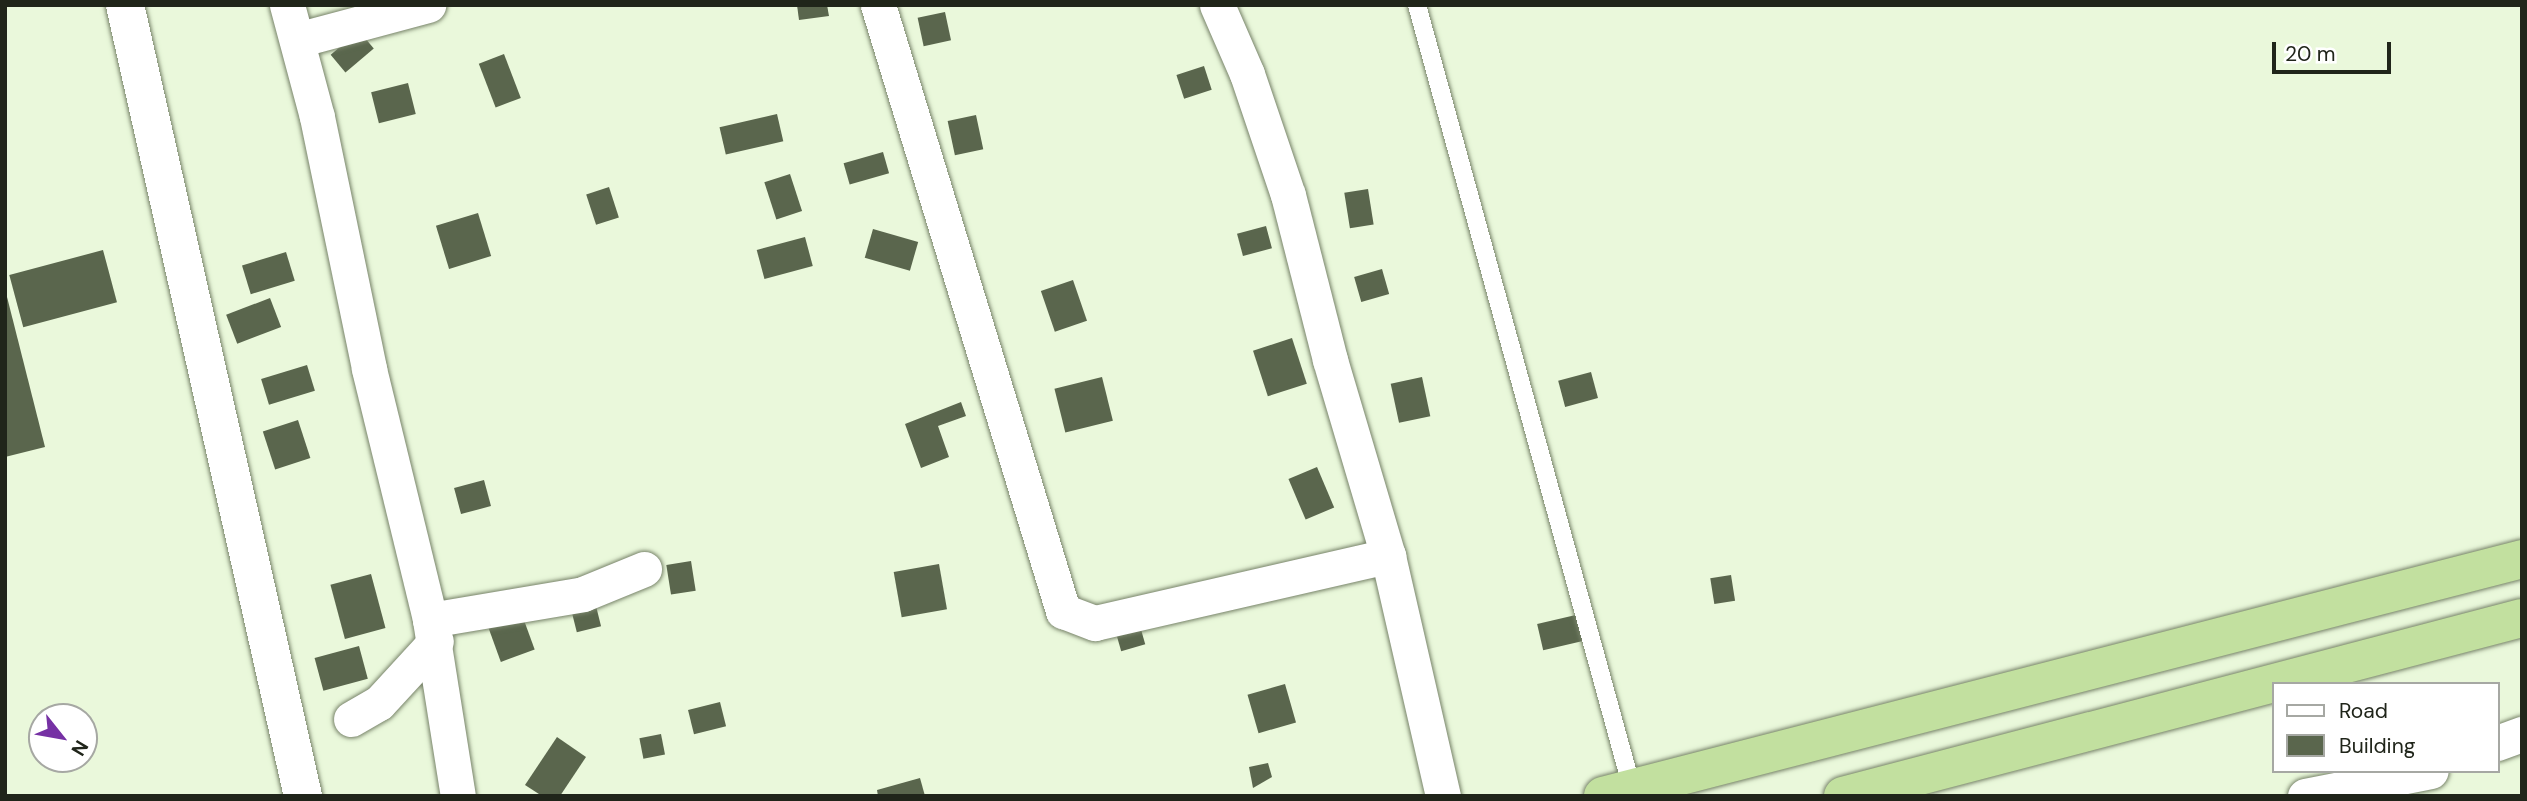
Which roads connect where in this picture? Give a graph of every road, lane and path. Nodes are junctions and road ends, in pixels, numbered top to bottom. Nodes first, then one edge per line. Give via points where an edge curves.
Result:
1 (125, 5) edge
2 (287, 5) edge
3 (428, 5) edge
4 (878, 5) edge
5 (1217, 5) edge
6 (1417, 5) edge
7 (297, 40) junction
8 (1388, 556) junction
9 (2522, 559) edge
10 (644, 569) dead end
11 (2522, 618) edge
12 (433, 630) junction
13 (2278, 682) edge
14 (2272, 684) edge
15 (351, 719) dead end
16 (2522, 734) edge
17 (2499, 742) edge
18 (2421, 773) edge
19 (1618, 792) edge
20 (303, 796) edge
21 (458, 796) edge
22 (1443, 796) edge
23 (1843, 796) edge
24 (2305, 796) edge

1 - 20 street
2 - 7 street
3 - 7 street
4 - 8 street via 1063,611 1095,624
5 - 8 street via 1247,74 1288,195 1330,360
6 - 19 lane
7 - 12 street via 348,250 369,369
8 - 22 street
9 - 19 highway
10 - 12 street via 583,594
11 - 13 highway
12 - 15 street via 379,704
12 - 21 street
14 - 23 highway
16 - 17 street
18 - 24 street

